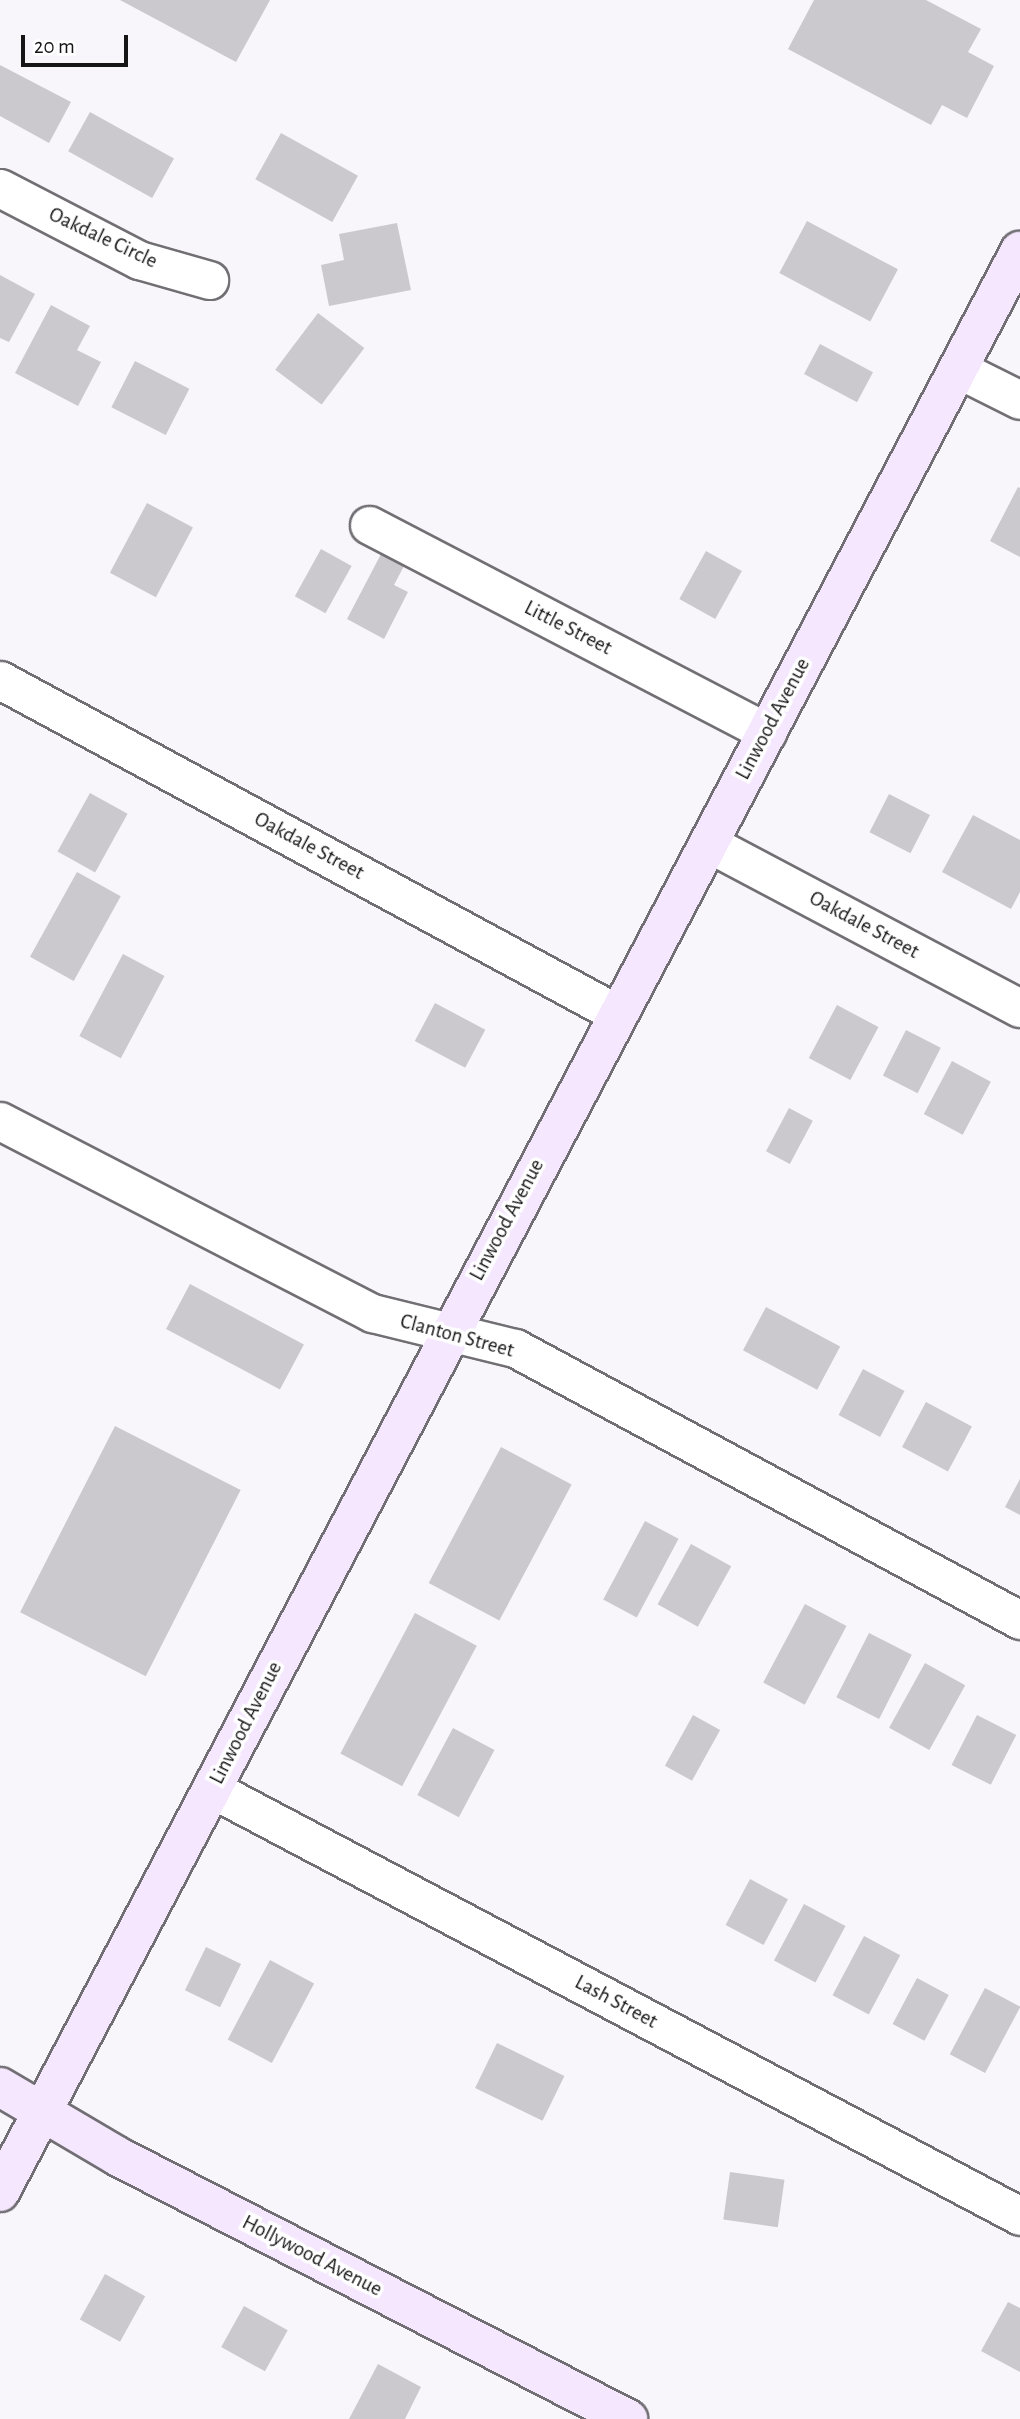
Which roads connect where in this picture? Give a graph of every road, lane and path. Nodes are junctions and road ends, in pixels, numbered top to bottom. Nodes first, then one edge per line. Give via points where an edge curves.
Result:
1 (0, 188) edge
2 (1020, 251) edge
3 (209, 280) dead end
4 (958, 369) junction
5 (1020, 400) edge
6 (369, 525) dead end
7 (0, 680) edge
8 (767, 732) junction
9 (708, 843) junction
10 (1020, 1008) edge
11 (618, 1014) junction
12 (0, 1121) edge
13 (446, 1335) junction
14 (1020, 1620) edge
15 (212, 1789) junction
16 (0, 2087) edge
17 (44, 2110) junction
18 (0, 2192) edge
19 (1020, 2216) edge
20 (628, 2419) edge

1 - 3 street, Oakdale Circle via 139,260
2 - 4 main road, Linwood Avenue
4 - 5 street
4 - 8 main road, Linwood Avenue
6 - 8 street, Little Street
7 - 11 street, Oakdale Street
8 - 9 main road, Linwood Avenue
9 - 10 street, Oakdale Street
9 - 11 main road, Linwood Avenue
11 - 13 main road, Linwood Avenue
12 - 13 street, Clanton Street via 372,1312
13 - 14 street, Clanton Street via 515,1348
13 - 15 main road, Linwood Avenue
15 - 17 main road, Linwood Avenue
15 - 19 street, Lash Street
16 - 17 main road, Hollywood Avenue
17 - 18 main road, Linwood Avenue
17 - 20 main road, Hollywood Avenue via 117,2156

